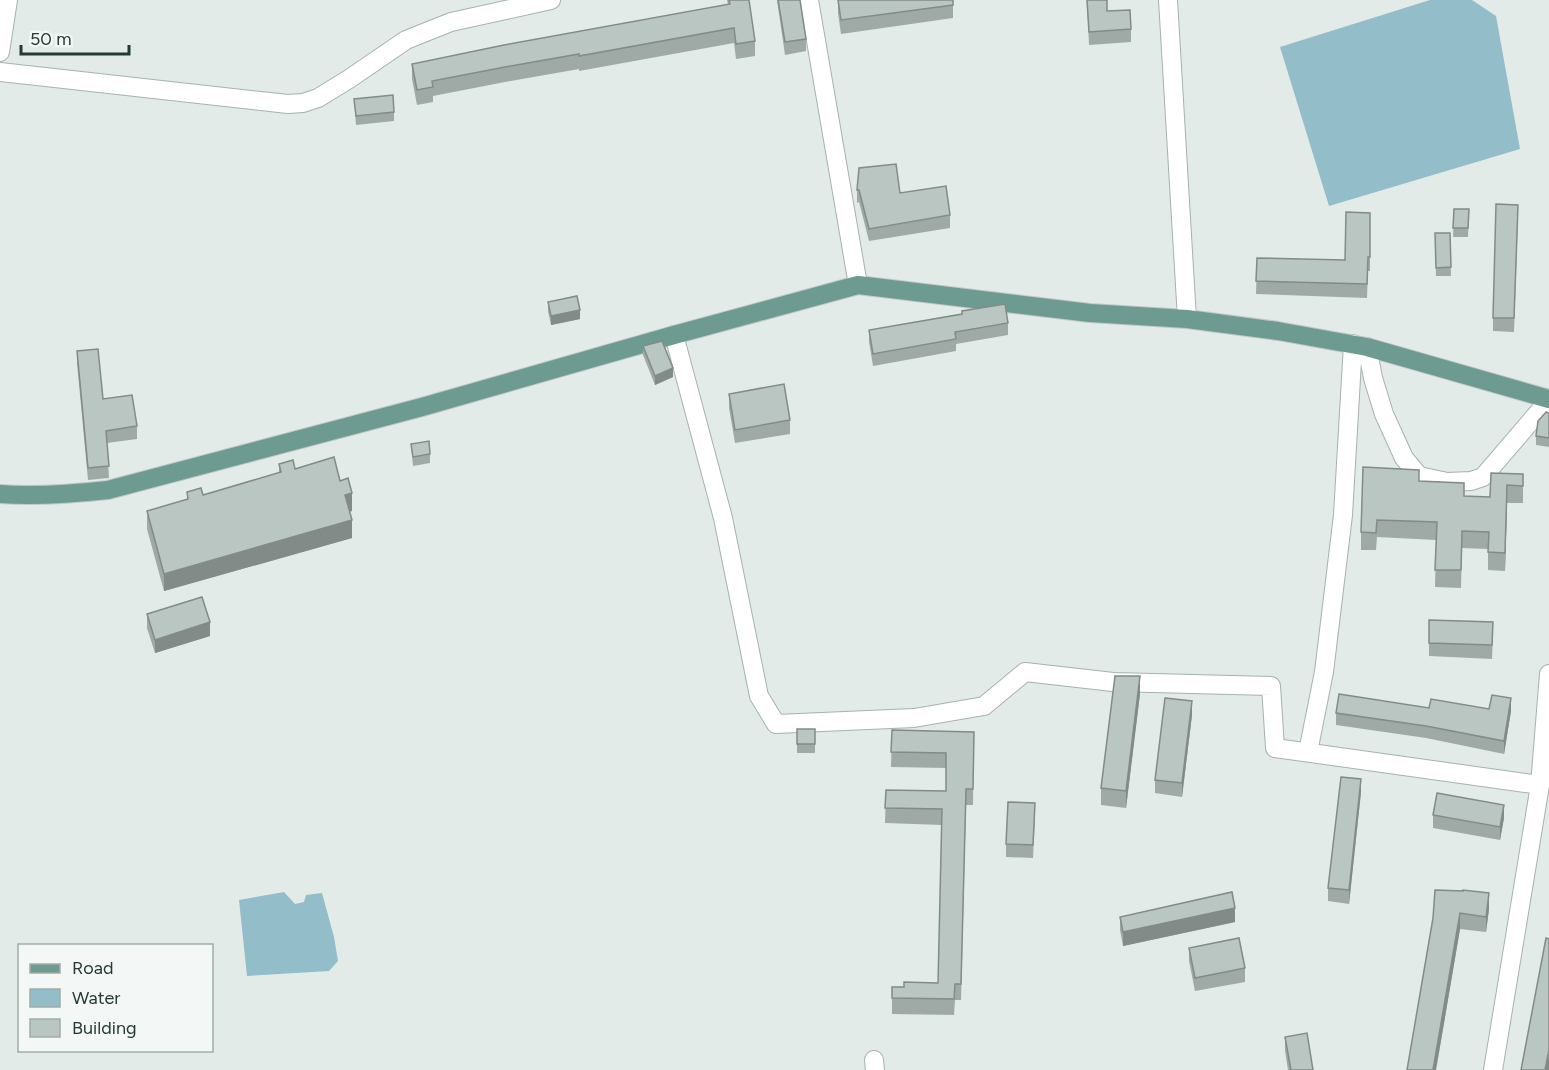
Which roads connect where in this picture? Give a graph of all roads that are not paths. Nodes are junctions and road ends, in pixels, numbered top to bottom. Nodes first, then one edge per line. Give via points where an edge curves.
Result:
1 (8, 0) edge
2 (551, 0) edge
3 (809, 0) edge
4 (1168, 0) edge
5 (0, 52) edge
6 (0, 72) edge
7 (858, 285) junction
8 (1188, 319) junction
9 (674, 335) junction
10 (1360, 345) junction
11 (1549, 400) edge
12 (0, 494) edge
13 (1549, 674) edge
14 (1308, 753) junction
15 (1539, 785) junction
16 (1493, 1070) edge

1 - 5 street
2 - 6 street via 451,21 406,40 318,98 303,103
3 - 7 street
4 - 8 street
7 - 8 main road via 1090,313
7 - 9 main road
8 - 10 main road
9 - 12 main road via 108,490
9 - 14 street via 723,518 759,696 776,724 914,718 984,706 1025,672 1113,682 1271,686 1275,748
10 - 11 main road
10 - 11 street via 1384,414 1404,458 1419,476 1448,482 1483,477
10 - 14 street via 1324,672
13 - 15 street
14 - 15 street
15 - 16 street

